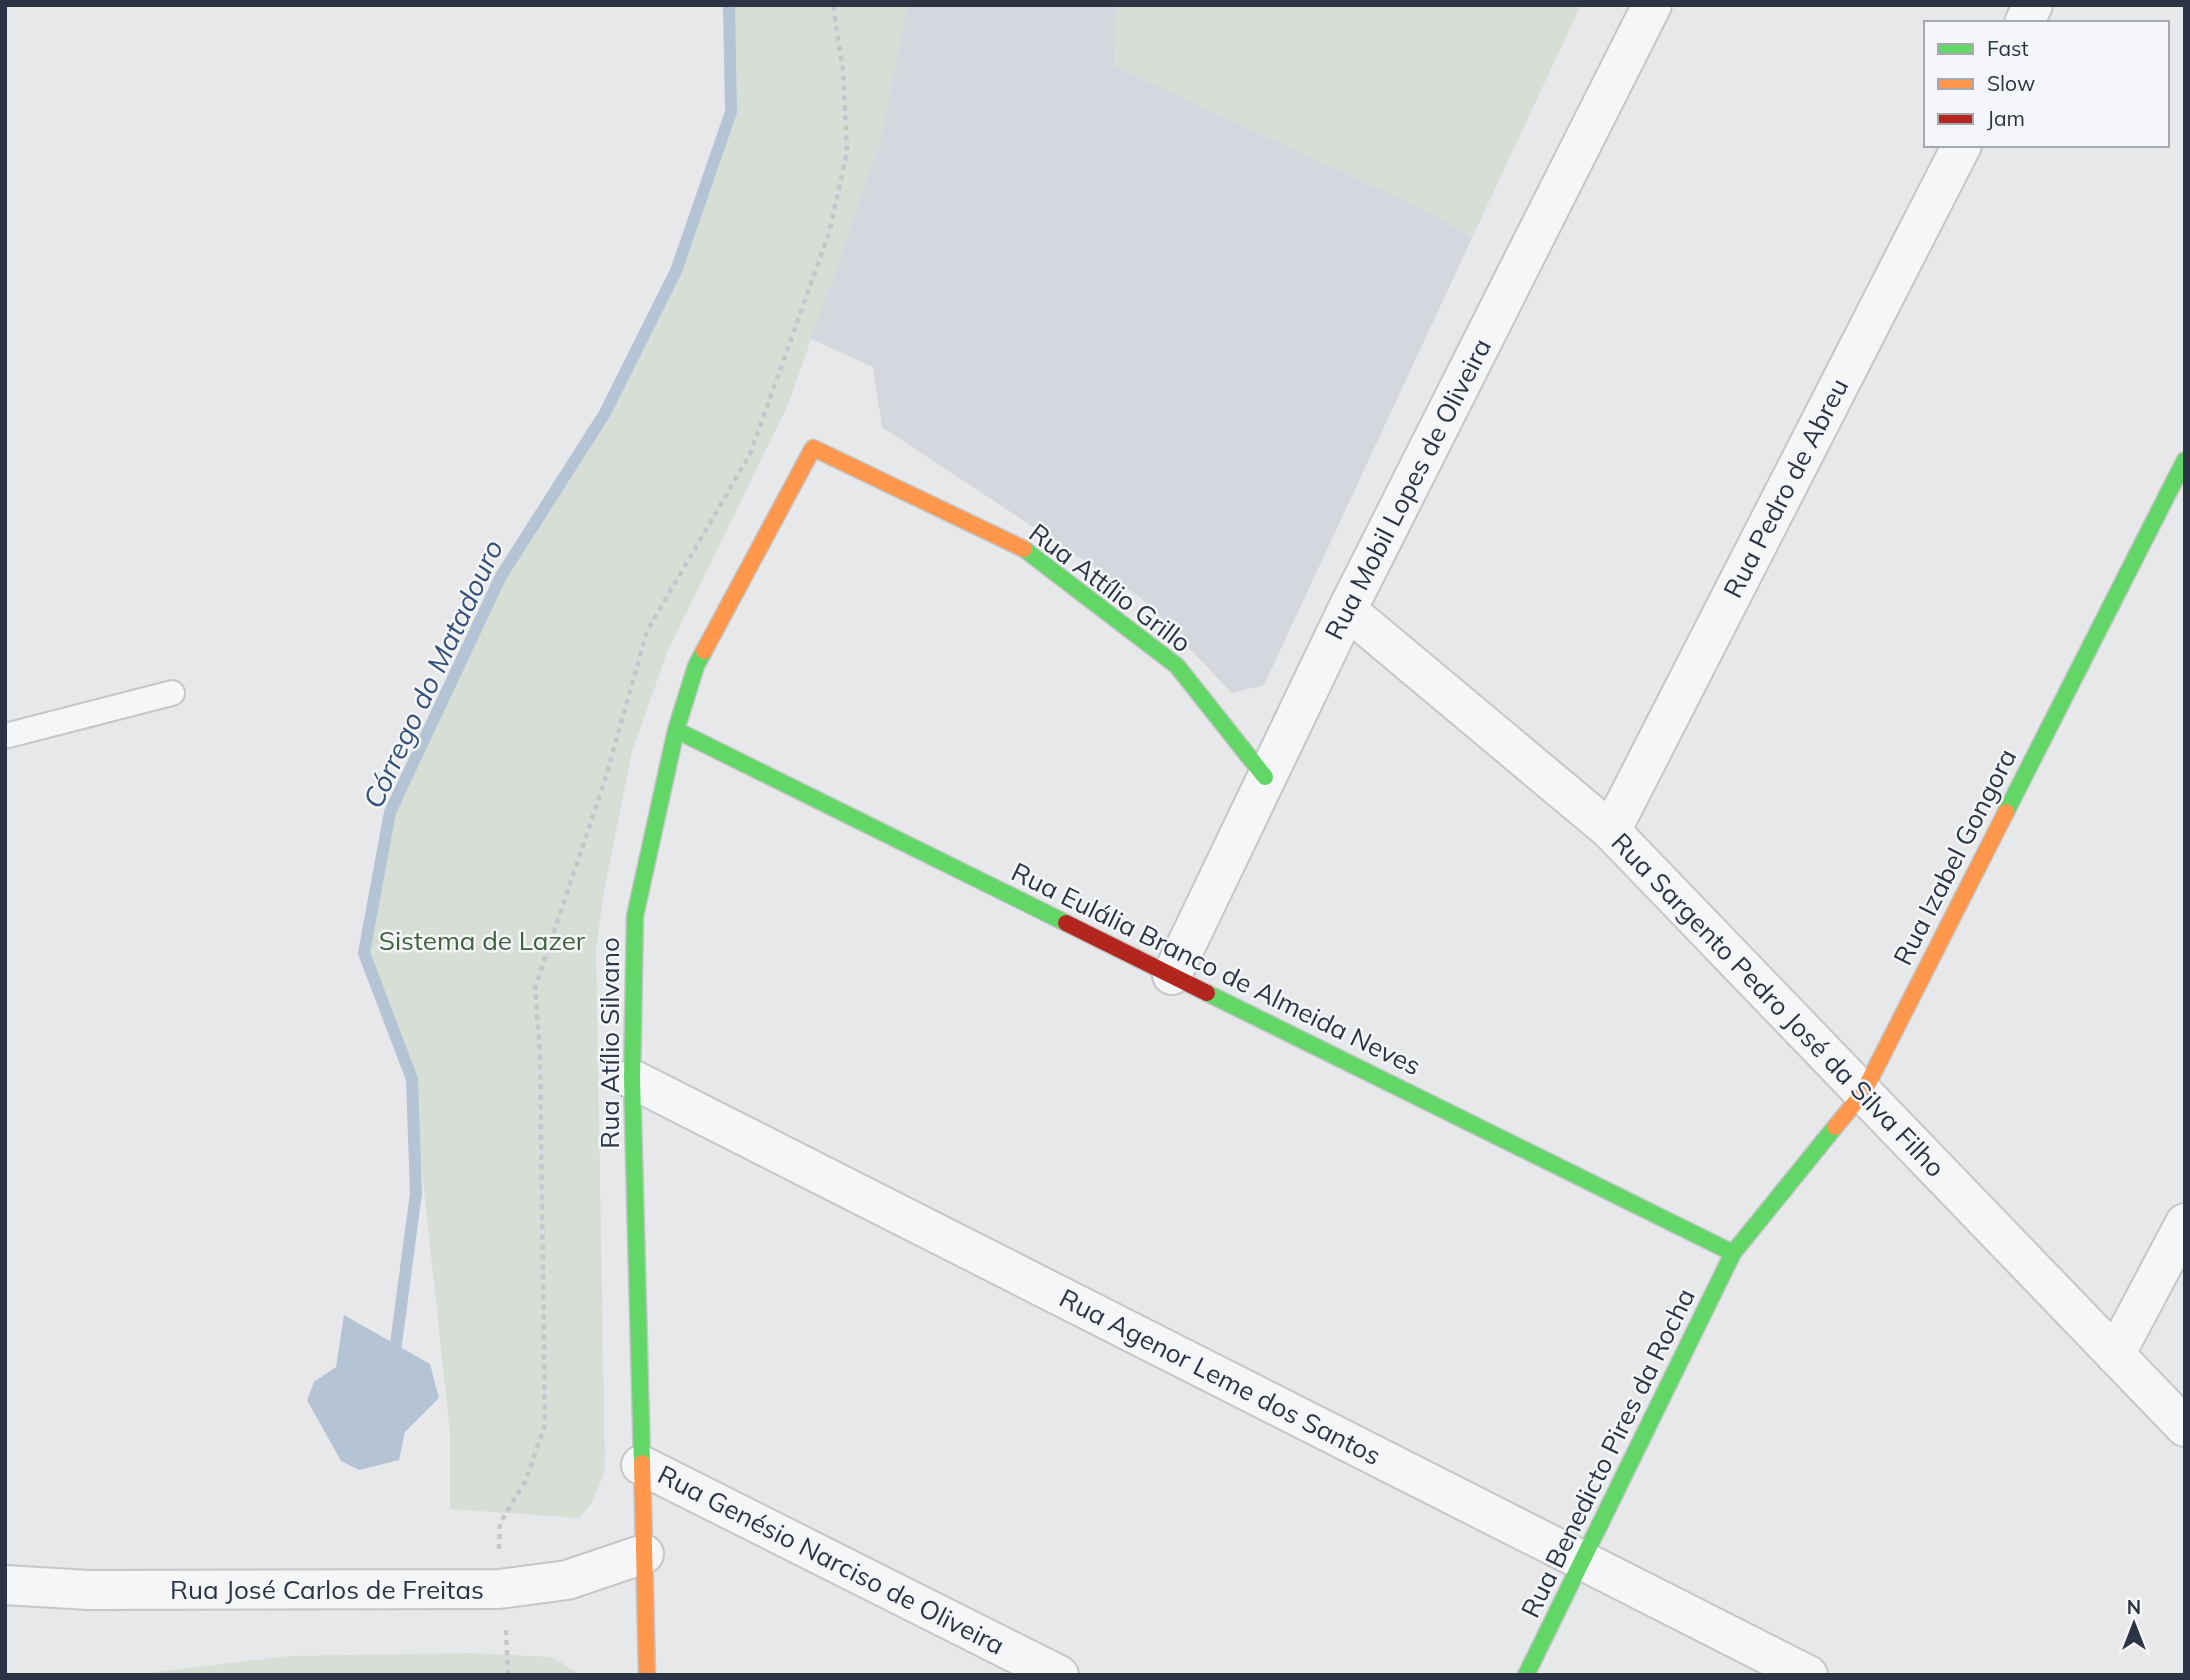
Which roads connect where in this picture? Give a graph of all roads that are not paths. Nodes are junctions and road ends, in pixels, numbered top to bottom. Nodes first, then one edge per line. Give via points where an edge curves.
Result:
1 (1652, 5) edge
2 (2034, 5) edge
3 (2025, 21) edge
4 (1961, 147) edge
5 (813, 447) joint
6 (2185, 460) edge
7 (1347, 610) junction
8 (172, 693) dead end
9 (676, 730) junction
10 (5, 736) edge
11 (1265, 776) junction
12 (1611, 831) junction
13 (1172, 975) junction
14 (632, 1079) junction
15 (1863, 1093) junction
16 (2185, 1223) edge
17 (1733, 1253) junction
18 (2115, 1355) junction
19 (2185, 1427) edge
20 (641, 1465) junction
21 (643, 1554) junction
22 (1583, 1560) junction
23 (5, 1586) edge
24 (647, 1675) edge
25 (1059, 1675) edge
26 (1526, 1675) edge
27 (1808, 1675) edge

1 - 7 street, Rua Mobil Lopes de Oliveira
2 - 3 street
4 - 12 street, Rua Pedro de Abreu
5 - 9 street, Rua Atílio Silvano via 696,666
5 - 11 street, Rua Attílio Grillo via 1024,549 1177,666
6 - 15 street, Rua Izabel Gongora
7 - 11 street, Rua Mobil Lopes de Oliveira
7 - 12 street, Rua Sargento Pedro José da Silva Filho
8 - 10 lane
9 - 13 street, Rua Eulália Branco de Almeida Neves
9 - 14 street, Rua Atílio Silvano via 635,916
11 - 13 street, Rua Mobil Lopes de Oliveira
12 - 15 street, Rua Sargento Pedro José da Silva Filho
13 - 17 street, Rua Eulália Branco de Almeida Neves
14 - 20 street, Rua Atílio Silvano
14 - 22 street, Rua Agenor Leme dos Santos
15 - 17 street, Rua Izabel Gongora
15 - 18 street, Rua Sargento Pedro José da Silva Filho
16 - 18 street
17 - 22 street, Rua Benedicto Pires da Rocha
18 - 19 street, Rua Sargento Pedro José da Silva Filho
20 - 21 street, Rua Atílio Silvano
20 - 25 street, Rua Genésio Narciso de Oliveira
21 - 23 street, Rua José Carlos de Freitas via 567,1580 499,1589
21 - 24 street, Rua Atílio Silvano
22 - 26 street, Rua Benedicto Pires da Rocha
22 - 27 street, Rua Agenor Leme dos Santos

